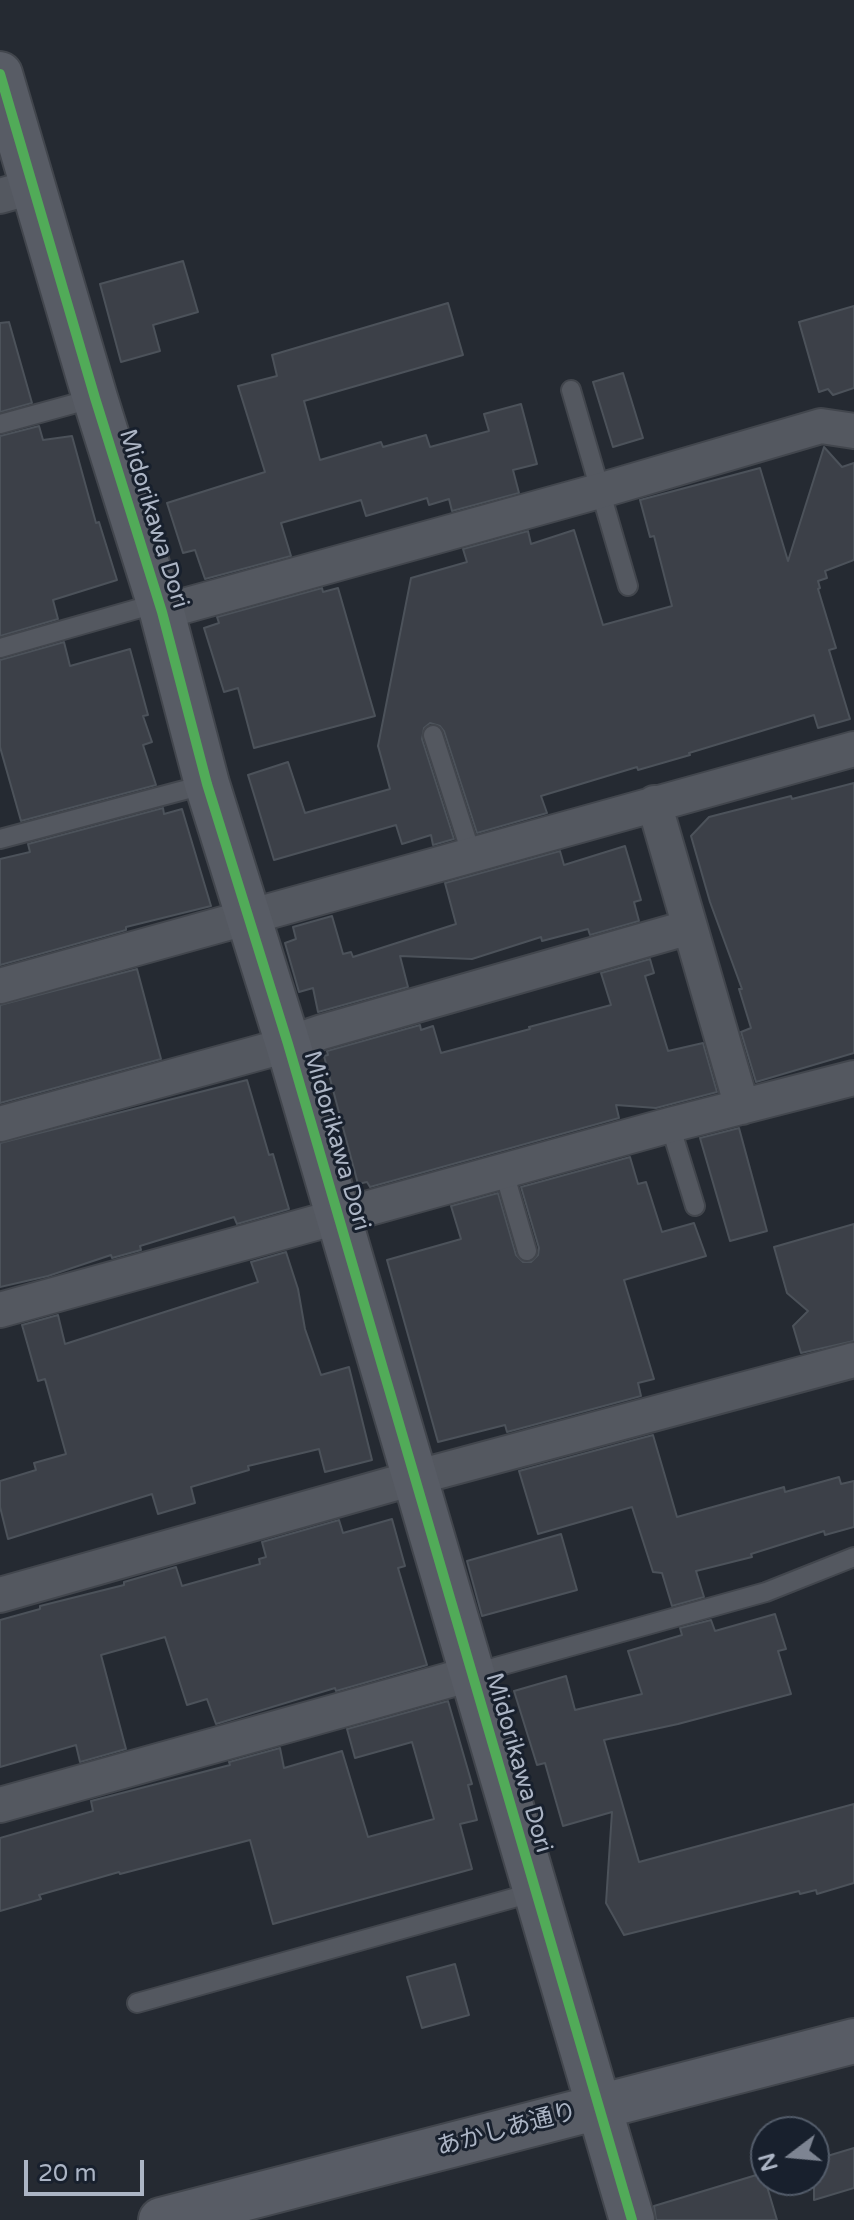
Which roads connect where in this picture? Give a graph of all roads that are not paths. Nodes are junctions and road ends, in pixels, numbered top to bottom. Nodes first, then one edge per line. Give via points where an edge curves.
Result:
1 (0, 74) edge
2 (16, 191) edge
3 (571, 390) dead end
4 (95, 398) junction
5 (0, 424) edge
6 (854, 431) edge
7 (599, 491) junction
8 (628, 586) dead end
9 (160, 607) junction
10 (0, 648) edge
11 (433, 735) dead end
12 (854, 749) edge
13 (207, 784) junction
14 (654, 803) junction
15 (0, 839) edge
16 (471, 853) junction
17 (247, 918) junction
18 (690, 927) junction
19 (0, 986) edge
20 (288, 1044) junction
21 (854, 1078) edge
22 (742, 1107) junction
23 (0, 1124) edge
24 (670, 1125) junction
25 (504, 1172) junction
26 (695, 1206) dead end
27 (337, 1218) junction
28 (527, 1251) dead end
29 (0, 1310) edge
30 (854, 1360) edge
31 (414, 1478) junction
32 (854, 1557) edge
33 (0, 1595) edge
34 (471, 1674) junction
35 (0, 1805) edge
36 (535, 1892) junction
37 (137, 2003) dead end
38 (854, 2041) edge
39 (600, 2106) junction
40 (161, 2220) edge
41 (632, 2220) edge

1 - 2 street, Midorikawa Dori
2 - 4 street, Midorikawa Dori
3 - 7 lane
4 - 5 lane
4 - 9 street, Midorikawa Dori
6 - 7 street via 821,426
7 - 8 lane
7 - 9 street
9 - 10 lane
9 - 13 street, Midorikawa Dori
11 - 16 lane
12 - 14 street
13 - 15 lane
13 - 17 street, Midorikawa Dori
14 - 16 street
14 - 18 street
16 - 17 street
17 - 19 street
17 - 20 street, Midorikawa Dori
18 - 20 street
18 - 22 street
20 - 23 street
20 - 27 street, Midorikawa Dori
21 - 22 street
22 - 24 street
24 - 25 street
24 - 26 lane
25 - 27 street
25 - 28 lane
27 - 29 street
27 - 31 street, Midorikawa Dori
30 - 31 street
31 - 33 street
31 - 34 street, Midorikawa Dori
32 - 34 lane via 766,1592
34 - 35 street
34 - 36 street, Midorikawa Dori
36 - 37 lane
36 - 39 street, Midorikawa Dori
38 - 39 street, あかしあ通り
39 - 40 street, あかしあ通り
39 - 41 street, Midorikawa Dori

